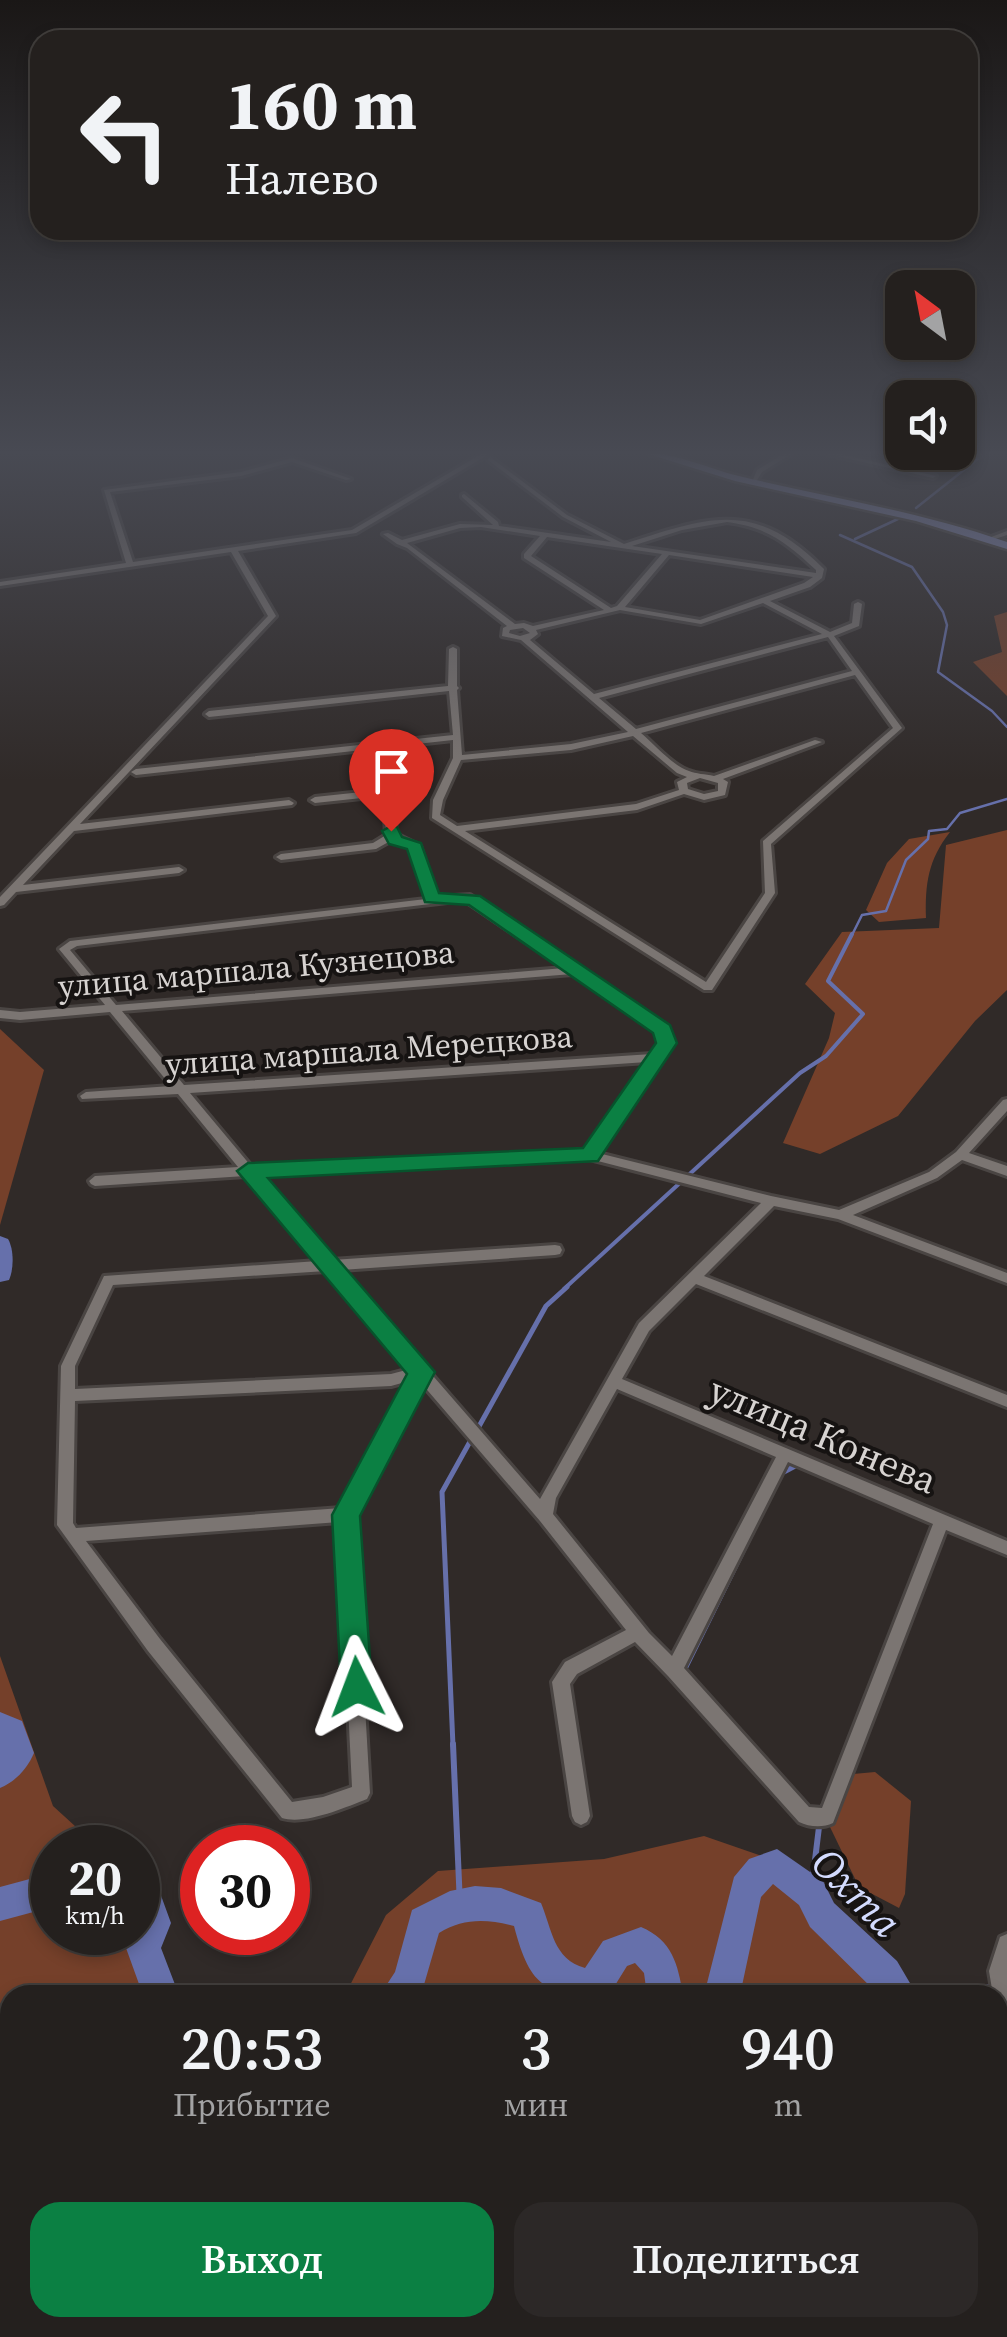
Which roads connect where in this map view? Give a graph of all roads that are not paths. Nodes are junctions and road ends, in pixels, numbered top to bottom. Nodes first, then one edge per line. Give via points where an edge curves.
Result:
1 (130, 562) edge
2 (158, 562) edge
3 (240, 562) edge
4 (420, 562) edge
5 (536, 562) edge
6 (659, 562) edge
7 (727, 562) edge
8 (814, 562) edge
9 (131, 566) junction
10 (819, 576) junction
11 (0, 584) edge
12 (765, 601) junction
13 (858, 604) dead end
14 (620, 608) junction
15 (608, 609) junction
16 (529, 635) junction
17 (830, 635) junction
18 (453, 648) dead end
19 (858, 672) junction
20 (455, 688) junction
21 (596, 696) junction
22 (209, 714) dead end
23 (638, 731) junction
24 (454, 737) junction
25 (818, 742) dead end
26 (456, 758) junction
27 (136, 772) dead end
28 (690, 774) junction
29 (717, 778) junction
30 (684, 791) junction
31 (315, 800) dead end
32 (290, 803) dead end
33 (72, 828) junction
34 (456, 830) junction
35 (391, 836) junction
36 (407, 843) junction
37 (376, 846) junction
38 (281, 857) dead end
39 (179, 870) dead end
40 (13, 889) junction
41 (431, 898) junction
42 (0, 903) edge
43 (576, 970) junction
44 (112, 1009) junction
45 (0, 1014) edge
46 (656, 1058) junction
47 (180, 1090) junction
48 (86, 1096) dead end
49 (1007, 1103) edge
50 (590, 1155) junction
51 (960, 1156) junction
52 (248, 1171) junction
53 (1007, 1171) edge
54 (96, 1181) dead end
55 (771, 1201) junction
56 (840, 1215) junction
57 (555, 1250) dead end
58 (329, 1266) junction
59 (694, 1277) junction
60 (1007, 1278) edge
61 (422, 1372) junction
62 (612, 1381) junction
63 (68, 1396) junction
64 (1007, 1400) edge
65 (785, 1454) junction
66 (346, 1515) junction
67 (545, 1516) junction
68 (942, 1520) junction
69 (72, 1536) junction
70 (1007, 1548) edge
71 (638, 1632) junction
72 (674, 1670) junction
73 (581, 1816) dead end
74 (1007, 1944) edge
75 (1000, 1985) edge

1 - 9 street
2 - 9 street
3 - 33 street via 272,616
4 - 16 street
5 - 15 street
6 - 14 street
7 - 10 street
8 - 10 street
9 - 11 street
10 - 12 street
12 - 14 street via 701,622
12 - 17 street
13 - 17 street via 856,624
14 - 15 street
15 - 16 street
16 - 21 street via 524,640
17 - 19 street
17 - 21 street
18 - 20 street
19 - 23 street
19 - 34 street via 898,728 766,844 770,893 708,988
20 - 22 street
20 - 24 street
21 - 23 street
23 - 26 street via 572,747
23 - 28 street
24 - 26 street
24 - 27 street
25 - 29 street
26 - 34 street via 435,803 435,816
28 - 29 street
28 - 30 street
29 - 30 street via 724,788 715,796
30 - 34 street via 637,807
31 - 35 street via 382,794 390,800
32 - 33 street
33 - 40 street
35 - 36 street
35 - 37 street
36 - 37 street
36 - 41 street via 415,846
37 - 38 street
39 - 40 street
40 - 42 street
41 - 43 street via 474,900
41 - 44 street via 68,945 66,954
43 - 44 street, улица маршала Кузнецова
43 - 46 street via 662,1030 666,1043
44 - 45 street, улица маршала Кузнецова
44 - 47 street
46 - 47 street, улица маршала Мерецкова
46 - 50 street
47 - 48 street, улица маршала Мерецкова
47 - 52 street
49 - 51 street
50 - 52 street
50 - 55 street
51 - 53 street
51 - 56 street via 933,1176
52 - 54 street
52 - 58 street
55 - 56 street
55 - 59 street
56 - 60 street
57 - 58 street
58 - 61 street
58 - 63 street via 108,1280 68,1366
59 - 62 street via 644,1327
59 - 64 street
61 - 63 street via 390,1380
61 - 66 street
61 - 67 street
62 - 65 street, улица Конева
62 - 67 street via 548,1497
63 - 69 street via 64,1525
65 - 68 street, улица Конева
65 - 72 street
66 - 69 street
66 - 69 street via 361,1793 288,1812
67 - 71 street
68 - 70 street, улица Конева
68 - 72 street via 826,1817 796,1810
71 - 72 street
71 - 73 street via 571,1668 561,1682
74 - 75 street

